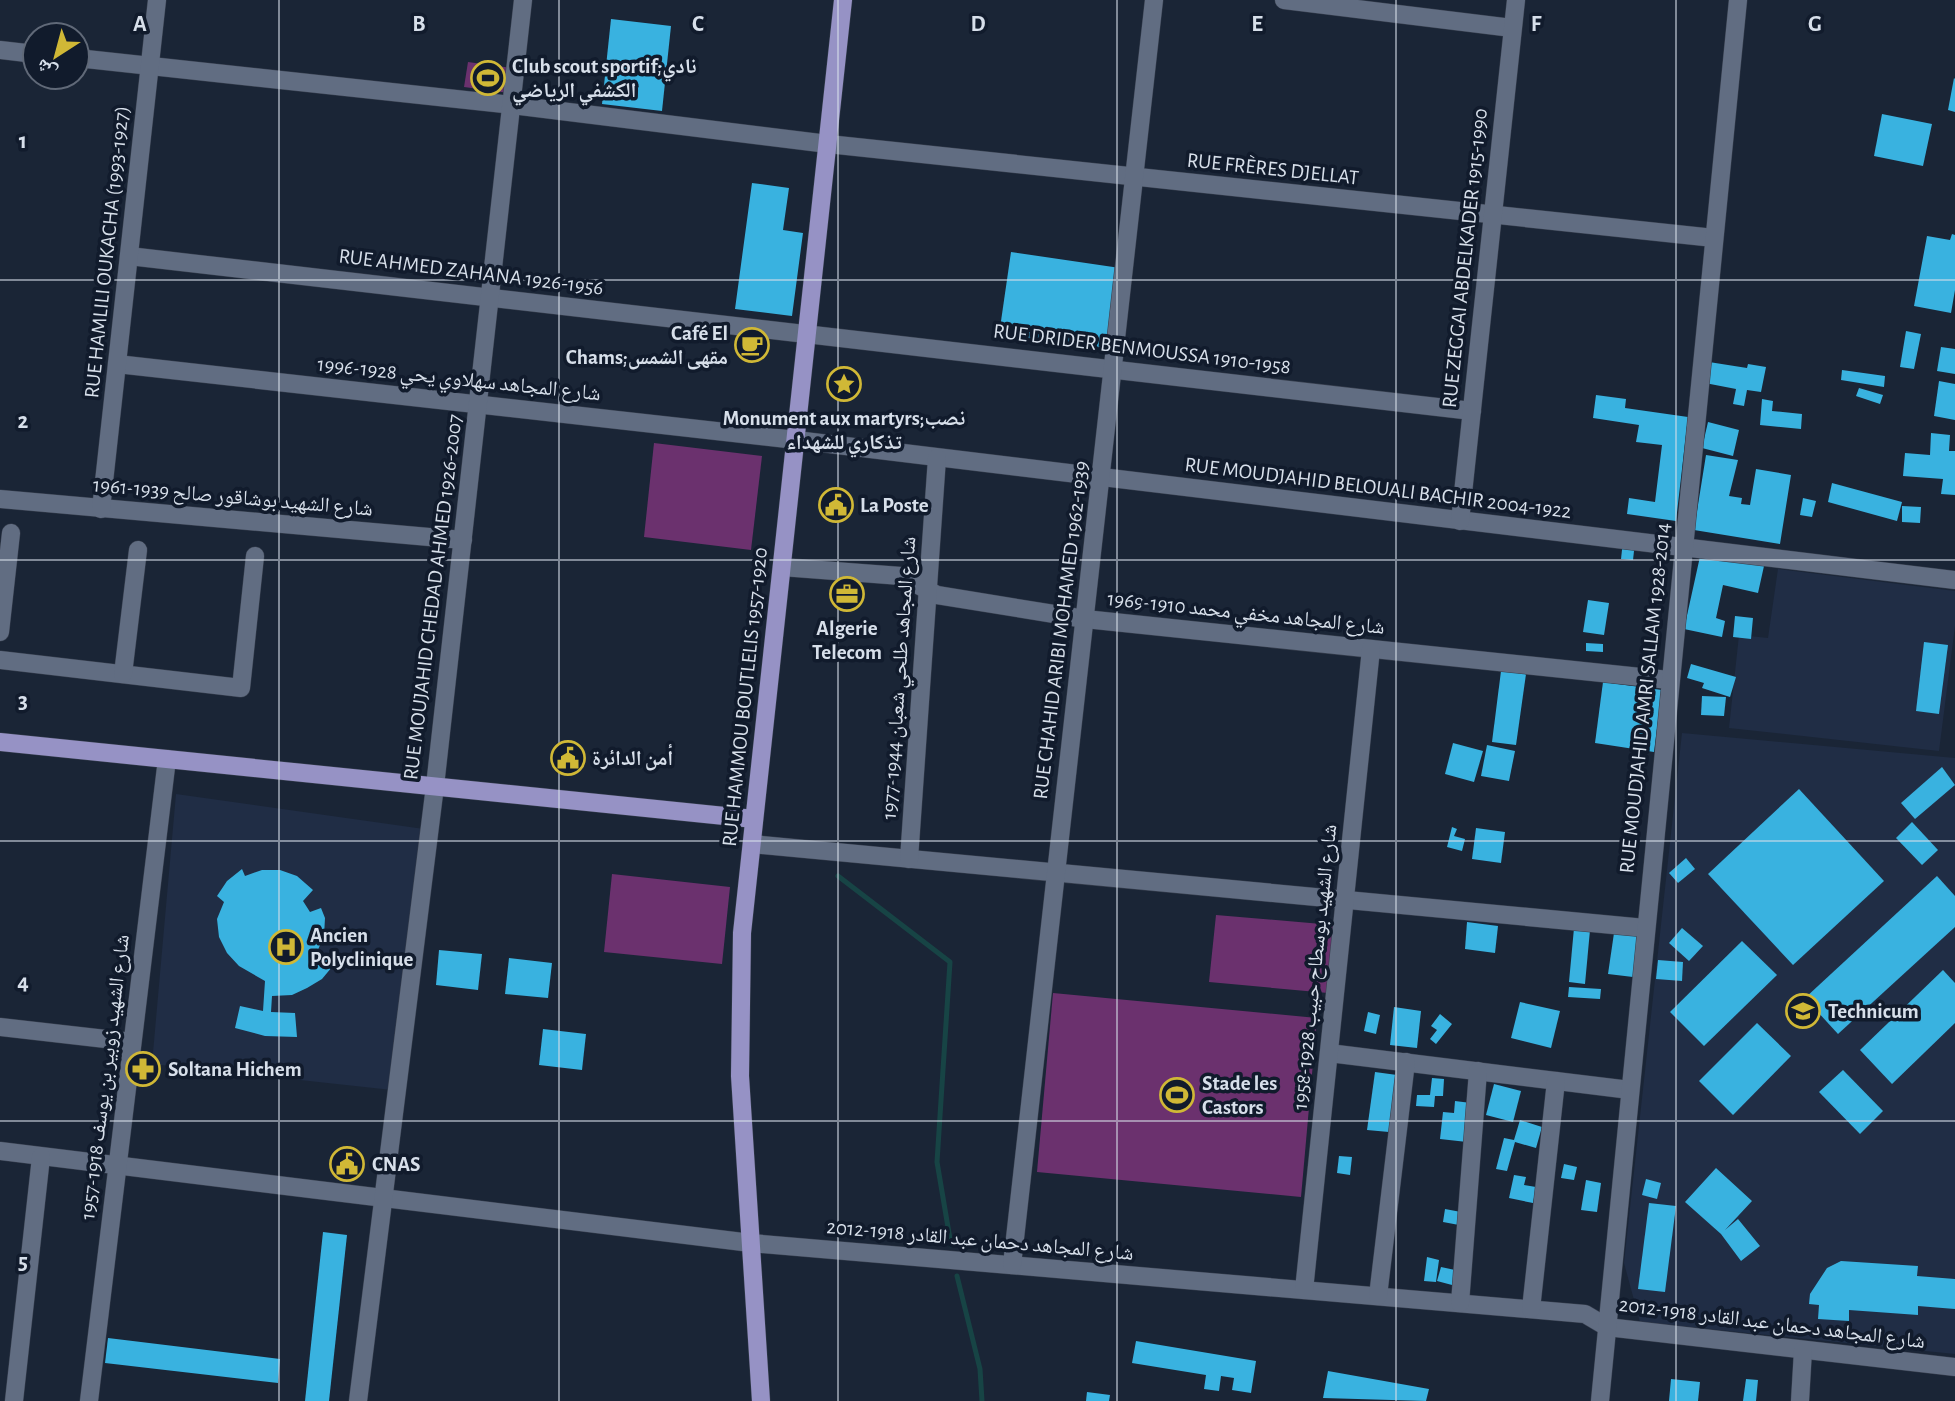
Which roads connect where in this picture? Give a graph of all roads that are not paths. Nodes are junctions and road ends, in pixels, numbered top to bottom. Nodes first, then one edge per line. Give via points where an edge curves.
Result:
1 (158, 0) edge
2 (523, 0) edge
3 (843, 0) edge
4 (1154, 0) edge
5 (1284, 0) edge
6 (1516, 0) edge
7 (1738, 0) edge
8 (1512, 28) junction
9 (0, 50) edge
10 (21, 52) edge
11 (91, 60) edge
12 (151, 66) junction
13 (512, 105) junction
14 (828, 144) junction
15 (1135, 177) junction
16 (1493, 216) junction
17 (1714, 237) junction
18 (130, 256) junction
19 (490, 297) junction
20 (807, 334) junction
21 (117, 364) junction
22 (1114, 369) junction
23 (478, 404) junction
24 (1472, 411) junction
25 (796, 440) junction
26 (937, 458) junction
27 (1102, 477) junction
28 (0, 499) edge
29 (101, 509) junction
30 (1460, 521) junction
31 (11, 533) dead end
32 (463, 540) junction
33 (1683, 548) junction
34 (138, 550) dead end
35 (255, 556) dead end
36 (782, 567) junction
37 (1955, 580) edge
38 (928, 590) junction
39 (1085, 619) junction
40 (0, 632) edge
41 (1371, 649) junction
42 (0, 660) edge
43 (123, 674) junction
44 (1669, 680) junction
45 (0, 742) edge
46 (167, 759) junction
47 (435, 786) junction
48 (754, 819) junction
49 (752, 844) junction
50 (909, 859) junction
51 (1054, 873) junction
52 (1345, 900) junction
53 (1645, 928) junction
54 (0, 1027) edge
55 (132, 1042) junction
56 (1329, 1053) junction
57 (1406, 1062) junction
58 (1478, 1071) junction
59 (1556, 1081) junction
60 (1630, 1090) junction
61 (0, 1151) edge
62 (41, 1157) junction
63 (117, 1166) junction
64 (384, 1199) junction
65 (751, 1243) junction
66 (1012, 1265) junction
67 (1304, 1290) junction
68 (1378, 1296) junction
69 (1460, 1303) junction
70 (1531, 1309) junction
71 (1607, 1327) junction
72 (1803, 1350) junction
73 (1955, 1367) edge
74 (13, 1401) edge
75 (89, 1401) edge
76 (358, 1401) edge
77 (761, 1401) edge
78 (1600, 1401) edge
79 (1800, 1401) edge

1 - 12 street, RUE HAMLILI OUKACHA (1993-1927)
2 - 13 street, RUE MOUJAHID CHEDAD AHMED 1926-2007
3 - 14 main road, RUE HAMMOU BOUTLELIS 1957-1920
4 - 15 street, RUE CHAHID ARIBI MOHAMED 1962-1939
5 - 8 street
6 - 8 street, RUE ZEGGAI ABDELKADER 1915-1990
7 - 17 street, RUE MOUDJAHID AMRI SALLAM 1928-2014
8 - 16 street, RUE ZEGGAI ABDELKADER 1915-1990
9 - 10 street
11 - 12 street, RUE FRÈRES DJELLAT
12 - 13 street, RUE FRÈRES DJELLAT
12 - 18 street, RUE HAMLILI OUKACHA (1993-1927)
13 - 14 street, RUE FRÈRES DJELLAT
13 - 19 street, RUE MOUJAHID CHEDAD AHMED 1926-2007
14 - 15 street, RUE FRÈRES DJELLAT
14 - 20 main road, RUE HAMMOU BOUTLELIS 1957-1920
15 - 16 street, RUE FRÈRES DJELLAT
15 - 22 street, RUE CHAHID ARIBI MOHAMED 1962-1939
16 - 17 street, RUE FRÈRES DJELLAT
16 - 24 street, RUE ZEGGAI ABDELKADER 1915-1990
17 - 33 street, RUE MOUDJAHID AMRI SALLAM 1928-2014
18 - 19 street, RUE AHMED ZAHANA 1926-1956
18 - 21 street, RUE HAMLILI OUKACHA (1993-1927)
19 - 20 street, RUE AHMED ZAHANA 1926-1956
19 - 23 street, RUE MOUJAHID CHEDAD AHMED 1926-2007
20 - 22 street, RUE DRIDER BENMOUSSA 1910-1958
20 - 25 main road, RUE HAMMOU BOUTLELIS 1957-1920
21 - 23 street, شارع المجاهد سهلاوي يحي 1928-1996
21 - 29 street, RUE HAMLILI OUKACHA (1993-1927)
22 - 24 street, RUE DRIDER BENMOUSSA 1910-1958
22 - 27 street, RUE CHAHID ARIBI MOHAMED 1962-1939
23 - 25 street, شارع المجاهد سهلاوي يحي 1928-1996
23 - 32 street, RUE MOUJAHID CHEDAD AHMED 1926-2007
24 - 30 street, RUE ZEGGAI ABDELKADER 1915-1990
25 - 26 street, RUE MOUDJAHID BELOUALI BACHIR 2004-1922
25 - 36 main road, RUE HAMMOU BOUTLELIS 1957-1920
26 - 27 street, RUE MOUDJAHID BELOUALI BACHIR 2004-1922
26 - 38 street, شارع المجاهد طلحي شعبان 1944-1977
27 - 30 street, RUE MOUDJAHID BELOUALI BACHIR 2004-1922
27 - 39 street, RUE CHAHID ARIBI MOHAMED 1962-1939
28 - 29 street, شارع الشهيد بوشاقور صالح 1939-1961
29 - 32 street, شارع الشهيد بوشاقور صالح 1939-1961
30 - 33 street, RUE MOUDJAHID BELOUALI BACHIR 2004-1922
31 - 40 street
32 - 47 street, RUE MOUJAHID CHEDAD AHMED 1926-2007
33 - 37 street, RUE MOUDJAHID BELOUALI BACHIR 2004-1922
33 - 44 street, RUE MOUDJAHID AMRI SALLAM 1928-2014
34 - 43 street
35 - 43 street via 241,688
36 - 38 street, شارع المجاهد مخفي محمد 1910-1969 via 901,576
36 - 48 main road, RUE HAMMOU BOUTLELIS 1957-1920
38 - 39 street, شارع المجاهد مخفي محمد 1910-1969
38 - 50 street, شارع المجاهد طلحي شعبان 1944-1977
39 - 41 street, شارع المجاهد مخفي محمد 1910-1969
39 - 51 street, RUE CHAHID ARIBI MOHAMED 1962-1939
41 - 44 street, شارع المجاهد مخفي محمد 1910-1969
41 - 52 street, شارع الشهيد بوسطاح حبيب 1928-1958
42 - 43 street
44 - 53 street, RUE MOUDJAHID AMRI SALLAM 1928-2014
45 - 46 main road
46 - 47 main road
46 - 55 street, شارع الشهيد زوبير بن يوسف 1918-1957
47 - 48 main road
47 - 64 street, RUE MOUJAHID CHEDAD AHMED 1926-2007
48 - 49 main road, RUE HAMMOU BOUTLELIS 1957-1920
49 - 50 street
49 - 65 main road, RUE HAMMOU BOUTLELIS 1957-1920 via 742,933 740,1076
50 - 51 street
51 - 52 street
51 - 66 street, RUE CHAHID ARIBI MOHAMED 1962-1939
52 - 53 street
52 - 56 street, شارع الشهيد بوسطاح حبيب 1928-1958
53 - 60 street, RUE MOUDJAHID AMRI SALLAM 1928-2014
54 - 55 street
55 - 63 street, شارع الشهيد زوبير بن يوسف 1918-1957
56 - 57 street
56 - 67 street, شارع الشهيد بوسطاح حبيب 1928-1958
57 - 58 street
57 - 68 street
58 - 59 street
58 - 69 street
59 - 60 street
59 - 70 street
60 - 71 street, RUE MOUDJAHID AMRI SALLAM 1928-2014
61 - 62 street, شارع المجاهد دحمان عبد القادر 1918-2012
62 - 63 street, شارع المجاهد دحمان عبد القادر 1918-2012
62 - 74 street
63 - 64 street, شارع المجاهد دحمان عبد القادر 1918-2012
63 - 75 street, شارع الشهيد زوبير بن يوسف 1918-1957
64 - 65 street, شارع المجاهد دحمان عبد القادر 1918-2012
64 - 76 street, RUE MOUJAHID CHEDAD AHMED 1926-2007
65 - 66 street, شارع المجاهد دحمان عبد القادر 1918-2012
65 - 77 main road, RUE HAMMOU BOUTLELIS 1957-1920
66 - 67 street, شارع المجاهد دحمان عبد القادر 1918-2012
67 - 68 street, شارع المجاهد دحمان عبد القادر 1918-2012
68 - 69 street, شارع المجاهد دحمان عبد القادر 1918-2012
69 - 70 street, شارع المجاهد دحمان عبد القادر 1918-2012
70 - 71 street, شارع المجاهد دحمان عبد القادر 1918-2012 via 1585,1314
71 - 72 street, شارع المجاهد دحمان عبد القادر 1918-2012
71 - 78 street, RUE MOUDJAHID AMRI SALLAM 1928-2014
72 - 73 street, شارع المجاهد دحمان عبد القادر 1918-2012
72 - 79 street

